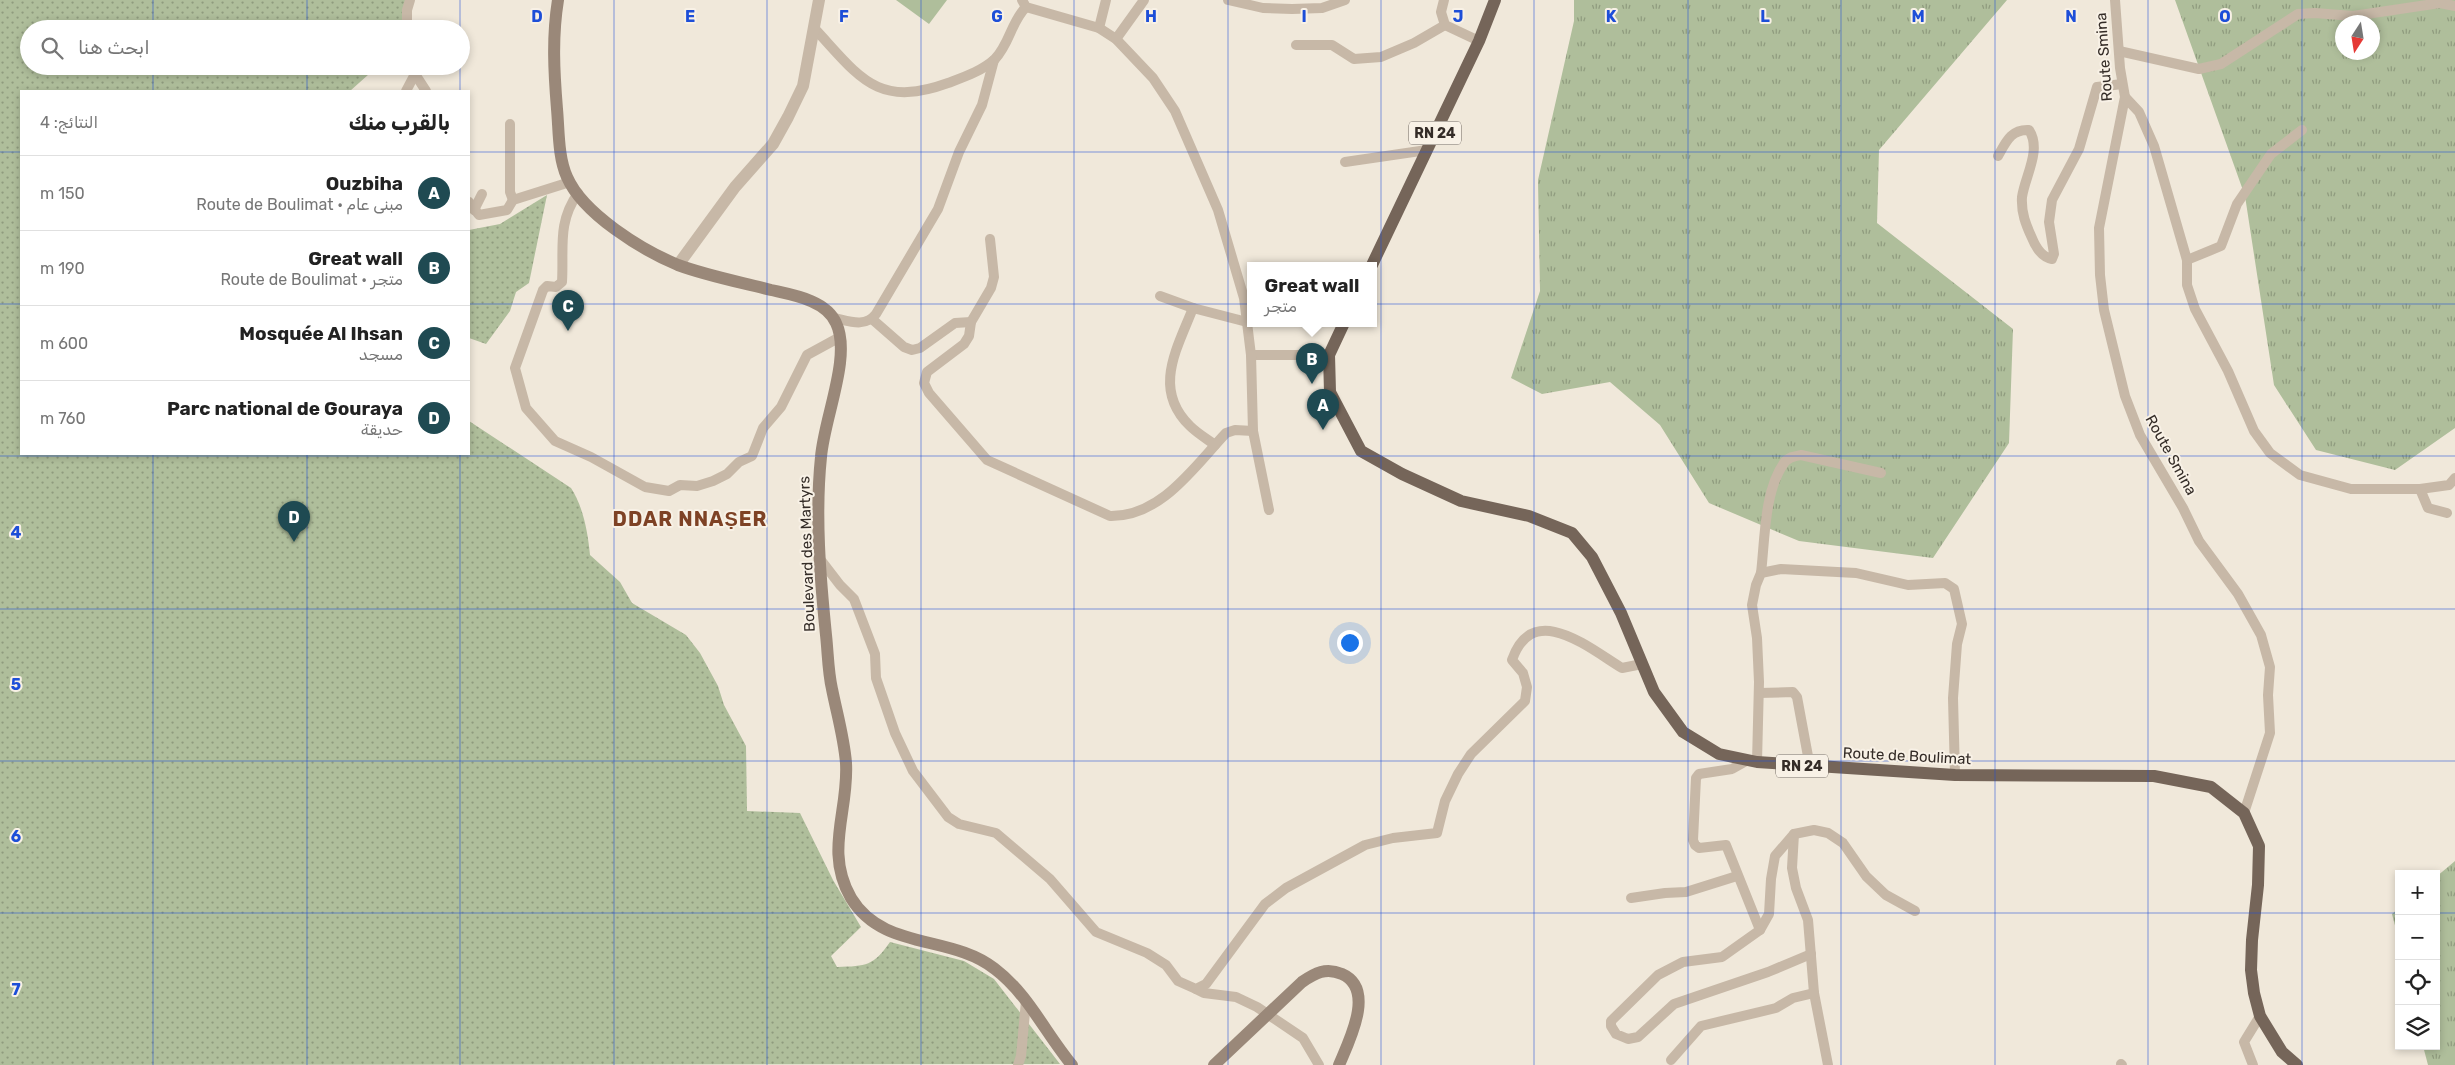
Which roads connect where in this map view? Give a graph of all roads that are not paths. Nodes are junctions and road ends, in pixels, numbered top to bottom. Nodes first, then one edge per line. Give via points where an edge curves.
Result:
1 (410, 0) edge
2 (558, 0) edge
3 (820, 0) edge
4 (1106, 0) edge
5 (1144, 0) edge
6 (1228, 0) edge
7 (1283, 0) edge
8 (1345, 0) edge
9 (1444, 0) edge
10 (1495, 0) edge
11 (2115, 0) edge
12 (1024, 4) edge
13 (2455, 6) edge
14 (1263, 8) junction
15 (407, 20) edge
16 (1445, 25) junction
17 (814, 28) junction
18 (1099, 28) junction
19 (1116, 39) junction
20 (1479, 40) junction
21 (1296, 45) dead end
22 (2119, 51) junction
23 (994, 60) junction
24 (412, 75) edge
25 (417, 75) edge
26 (2122, 84) junction
27 (406, 90) edge
28 (425, 90) edge
29 (2125, 97) junction
30 (510, 124) dead end
31 (2302, 130) dead end
32 (1427, 150) junction
33 (1998, 156) dead end
34 (1345, 162) dead end
35 (570, 182) junction
36 (578, 193) junction
37 (482, 194) dead end
38 (513, 200) junction
39 (472, 206) edge
40 (990, 239) dead end
41 (2187, 260) junction
42 (1373, 262) edge
43 (678, 265) junction
44 (1160, 296) dead end
45 (1193, 308) junction
46 (834, 318) junction
47 (872, 319) junction
48 (971, 322) junction
49 (1246, 322) junction
50 (1342, 327) edge
51 (840, 337) junction
52 (1251, 355) junction
53 (1329, 355) junction
54 (1253, 431) junction
55 (1215, 445) junction
56 (1881, 473) dead end
57 (2455, 478) edge
58 (2420, 489) junction
59 (1269, 510) dead end
60 (2447, 513) dead end
61 (820, 559) junction
62 (1761, 573) junction
63 (1642, 664) junction
64 (1759, 693) junction
65 (1752, 761) junction
66 (1810, 767) junction
67 (1955, 775) junction
68 (2244, 813) junction
69 (1794, 834) junction
70 (1737, 876) junction
71 (1631, 898) dead end
72 (1915, 911) dead end
73 (1760, 930) junction
74 (1811, 954) junction
75 (1196, 988) junction
76 (1814, 993) junction
77 (1026, 1001) junction
78 (1268, 1016) junction
79 (2260, 1016) junction
80 (1671, 1060) dead end
81 (1018, 1065) edge
82 (1072, 1065) edge
83 (1214, 1065) edge
84 (1319, 1065) edge
85 (1338, 1065) edge
86 (1828, 1065) edge
87 (2253, 1065) edge
88 (2298, 1065) edge

1 - 15 street
2 - 35 main road via 553,60 562,156
3 - 17 street
4 - 18 street
5 - 19 street
6 - 14 street
7 - 14 street
8 - 14 street via 1322,8
9 - 16 street via 1441,12
10 - 20 main road, RN 24
11 - 22 street, Route Smina
12 - 18 street
12 - 23 street via 1007,44
13 - 22 street via 2440,3 2352,16 2298,14 2221,64 2199,69
16 - 20 street
16 - 21 street via 1381,57 1354,59 1332,45
17 - 23 street via 858,75 882,90 903,94 972,75
17 - 43 street via 803,86 773,144 735,187
18 - 19 street
19 - 49 street via 1153,78 1175,111 1218,210 1241,288
20 - 32 main road, RN 24
22 - 26 street, Route Smina
23 - 47 street via 982,105 959,152 938,209
24 - 27 street
25 - 28 street
26 - 29 street, Route Smina
26 - 33 street via 2097,87 2079,149 2052,200 2052,260 2036,247 2023,218 2022,198 2034,155 2034,138 2029,130 2020,130 2009,136
29 - 41 street via 2138,112 2154,146
29 - 68 street, Route Smina via 2099,228 2104,310 2125,396 2140,435 2199,541 2243,602 2262,635 2270,667 2270,733
30 - 38 street via 510,192
31 - 41 street via 2271,154 2237,204 2220,246
32 - 34 street
32 - 42 main road, RN 24
35 - 36 main road
35 - 38 street
36 - 43 main road via 618,232
36 - 51 street via 567,212 562,230 562,282 542,290 514,368 526,408 541,427 564,446 654,490 669,491 680,485 697,486 713,481 754,454 763,428 780,407 807,355
37 - 39 street
38 - 39 street via 507,210 484,215 479,215
40 - 48 street via 992,282 984,304
41 - 58 street via 2187,285 2195,309 2228,371 2254,431 2270,453 2300,475 2351,489
43 - 46 main road via 806,300
44 - 45 street
45 - 49 street
45 - 55 street via 1174,355 1168,387 1172,400 1190,426
46 - 47 street via 860,323
46 - 51 main road, Boulevard des Martyrs
47 - 48 street via 904,347 912,350 920,348 955,323
48 - 55 street via 964,344 927,372 924,383 987,460 1110,516 1120,516 1153,505 1176,488
49 - 52 street
50 - 53 main road, Route de Boulimat / RN 24
51 - 61 main road, Boulevard des Martyrs via 842,358 821,454 818,492
52 - 53 street
52 - 54 street
53 - 63 main road, Route de Boulimat / RN 24 via 1330,392 1361,451 1461,501 1529,516 1572,533 1592,557
54 - 55 street via 1226,433
54 - 59 street
56 - 62 street via 1801,455 1784,462 1769,496
57 - 58 street via 2449,484
58 - 60 street via 2428,508
61 - 75 street via 854,599 875,654 876,678 895,733 913,771 948,817 959,824 996,833 1050,879 1096,932 1147,953 1166,965 1178,981
61 - 77 main road, Boulevard des Martyrs via 831,688 841,726 846,768 837,844 840,869 851,898 869,919 893,934 979,958 996,969
62 - 64 street via 1752,605
62 - 67 street via 1781,570 1856,573 1908,585 1945,583 1954,589 1962,624 1957,644 1953,698
63 - 65 main road, Route de Boulimat / RN 24 via 1654,692 1683,732 1719,754
63 - 75 street via 1622,668 1595,649 1549,630 1536,632 1522,641 1512,660 1525,680 1525,701 1471,754 1445,801 1437,833 1365,845 1286,888 1265,904 1206,984
64 - 65 street
64 - 66 street via 1793,692 1797,696
65 - 66 main road, Route de Boulimat / RN 24
65 - 70 street via 1732,770 1699,774 1696,778 1695,845 1699,848 1726,846
66 - 67 main road, Route de Boulimat / RN 24
67 - 68 main road, Route de Boulimat / RN 24 via 2154,776 2211,787
68 - 79 main road, Route de Boulimat / RN 24 via 2259,846 2251,970
69 - 72 street via 1814,830 1828,833 1843,843 1866,876 1886,895
69 - 73 street via 1775,856 1769,914
69 - 74 street via 1792,868 1808,920
70 - 71 street via 1686,892
70 - 73 street
73 - 74 street via 1722,957 1683,962 1658,975 1611,1021 1616,1034 1628,1039 1638,1037 1674,1004
74 - 76 street
75 - 78 street via 1204,993 1246,1001
76 - 80 street via 1793,998 1776,1008 1701,1026
76 - 86 street
77 - 81 street
77 - 82 main road, Boulevard des Martyrs
78 - 83 main road
78 - 84 street via 1303,1038
78 - 85 main road via 1315,973 1327,970 1341,973 1354,981 1358,993 1355,1027
79 - 87 street via 2244,1042
79 - 88 main road, Route de Boulimat / RN 24 via 2282,1052

